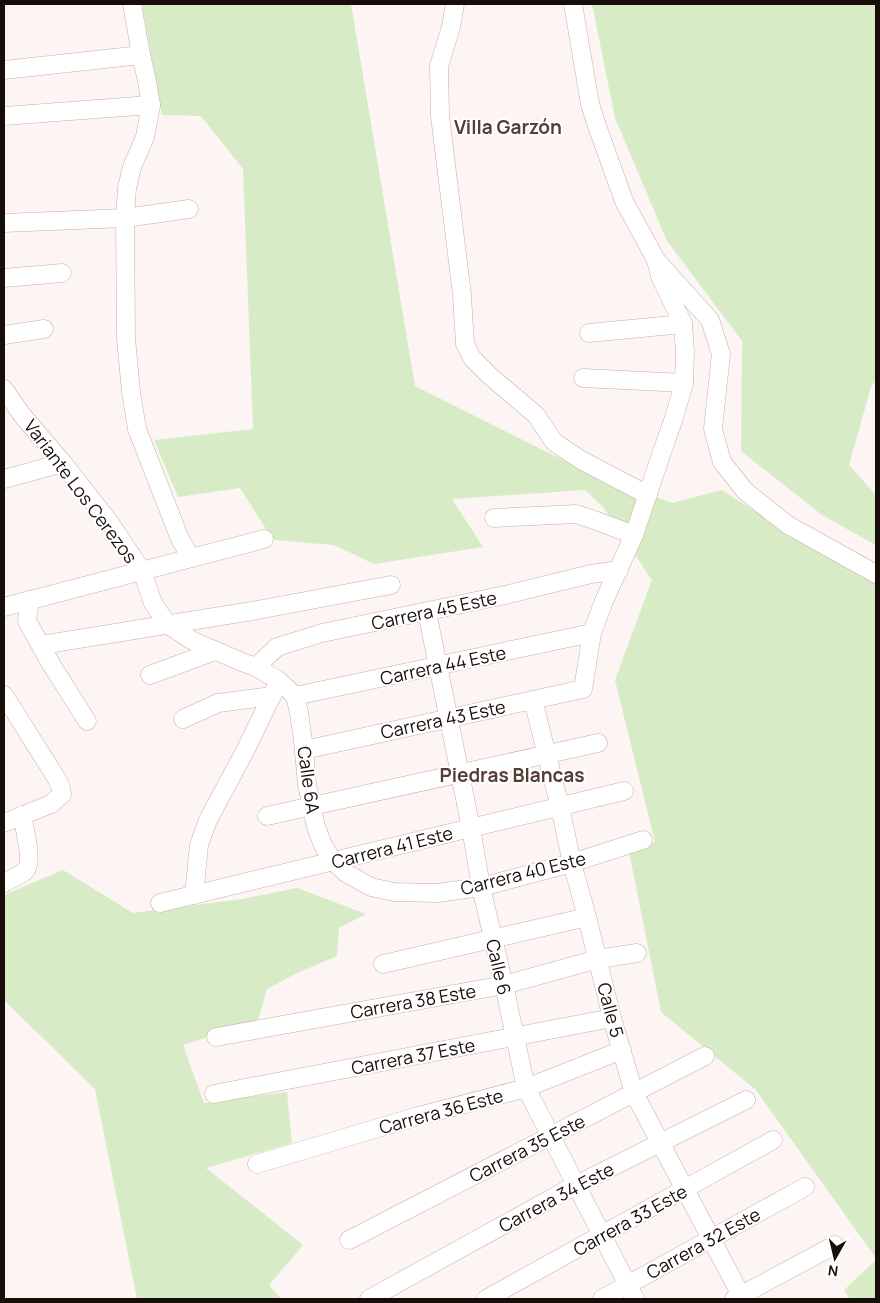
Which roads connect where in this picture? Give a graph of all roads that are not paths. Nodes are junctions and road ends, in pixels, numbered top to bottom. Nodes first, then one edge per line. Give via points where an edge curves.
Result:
1 (132, 4) edge
2 (455, 4) edge
3 (573, 4) edge
4 (141, 55) junction
5 (4, 70) edge
6 (151, 105) junction
7 (4, 116) edge
8 (189, 209) dead end
9 (126, 218) junction
10 (4, 223) edge
11 (656, 260) junction
12 (62, 273) dead end
13 (4, 278) edge
14 (683, 324) junction
15 (44, 329) dead end
16 (590, 333) dead end
17 (4, 335) edge
18 (583, 378) dead end
19 (684, 383) junction
20 (4, 389) edge
21 (63, 463) junction
22 (4, 479) edge
23 (648, 494) junction
24 (494, 518) dead end
25 (634, 535) junction
26 (264, 539) dead end
27 (191, 558) junction
28 (619, 570) junction
29 (142, 571) junction
30 (876, 574) edge
31 (391, 585) dead end
32 (30, 600) junction
33 (4, 607) edge
34 (427, 612) junction
35 (168, 625) junction
36 (592, 633) junction
37 (41, 645) junction
38 (215, 651) junction
39 (438, 666) junction
40 (256, 667) junction
41 (150, 675) dead end
42 (275, 689) junction
43 (4, 695) edge
44 (294, 696) junction
45 (533, 700) junction
46 (448, 718) junction
47 (183, 719) dead end
48 (87, 720) dead end
49 (598, 743) dead end
50 (304, 750) junction
51 (547, 754) junction
52 (460, 773) junction
53 (624, 791) dead end
54 (312, 806) junction
55 (560, 807) junction
56 (22, 815) junction
57 (267, 816) dead end
58 (4, 823) edge
59 (471, 828) junction
60 (643, 840) dead end
61 (333, 861) junction
62 (572, 863) junction
63 (4, 883) edge
64 (481, 887) junction
65 (194, 895) junction
66 (160, 903) dead end
67 (587, 917) junction
68 (492, 938) junction
69 (637, 953) dead end
70 (598, 959) junction
71 (383, 964) dead end
72 (504, 985) junction
73 (612, 1018) junction
74 (216, 1037) dead end
75 (515, 1037) junction
76 (622, 1050) junction
77 (705, 1056) dead end
78 (526, 1088) junction
79 (634, 1093) junction
80 (214, 1094) dead end
81 (746, 1100) dead end
82 (551, 1136) junction
83 (773, 1140) dead end
84 (660, 1142) junction
85 (257, 1164) dead end
86 (576, 1185) junction
87 (805, 1187) dead end
88 (684, 1189) junction
89 (602, 1236) junction
90 (710, 1238) junction
91 (349, 1240) dead end
92 (835, 1245) dead end
93 (631, 1292) edge
94 (739, 1298) edge
95 (369, 1299) edge
96 (486, 1299) edge
97 (602, 1299) edge

1 - 4 street
2 - 23 street via 439,66 440,116 465,344 472,358 490,376 536,415 554,442
3 - 11 street via 590,104 597,126 624,201
4 - 5 street
4 - 6 street
6 - 7 street
6 - 9 street via 145,137 127,188
8 - 9 street
9 - 10 street
9 - 27 street via 126,338 137,429 180,539
11 - 14 street via 660,276
11 - 30 street via 710,320 721,354 713,429 722,462 745,491 788,525
12 - 13 street
14 - 16 street
14 - 19 street
15 - 17 street
18 - 19 street
19 - 23 street
20 - 21 street, Variante Los Cerezos
21 - 22 street
21 - 29 street, Variante Los Cerezos via 110,523
23 - 25 street
24 - 25 street via 576,514
25 - 28 street
26 - 27 street
27 - 29 street
28 - 34 street, Carrera 45 Este
28 - 36 street
29 - 32 street
29 - 35 street, Variante Los Cerezos via 153,603
31 - 35 street
32 - 33 street
32 - 37 street via 27,621
34 - 39 street, Calle 6
34 - 40 street, Carrera 45 Este via 322,633 277,647
35 - 37 street
35 - 38 street, Variante Los Cerezos via 193,642
36 - 39 street, Carrera 44 Este
36 - 45 street, Carrera 43 Este via 582,689
37 - 48 street
38 - 40 street, Variante Los Cerezos
38 - 41 street
39 - 44 street, Carrera 44 Este
39 - 46 street, Calle 6
40 - 42 street, Variante Los Cerezos
42 - 44 street, Variante Los Cerezos
42 - 47 street via 218,703
42 - 65 street via 208,820 199,845
43 - 56 street via 62,794 51,804
44 - 50 street, Calle 6A
45 - 46 street, Carrera 43 Este
45 - 51 street, Calle 5
46 - 50 street, Carrera 43 Este
46 - 52 street, Calle 6
49 - 51 street
50 - 54 street, Calle 6A
51 - 52 street
51 - 55 street, Calle 5
52 - 54 street
52 - 59 street, Calle 6
53 - 55 street, Carrera 41 Este
54 - 57 street
54 - 61 street, Calle 6A via 316,827
55 - 59 street, Carrera 41 Este
55 - 62 street, Calle 5
56 - 58 street
56 - 63 street via 29,866
59 - 61 street, Carrera 41 Este
59 - 64 street, Calle 6
60 - 62 street, Carrera 40 Este
61 - 64 street, Carrera 40 Este via 346,873 371,887 394,892 437,893
61 - 65 street, Carrera 41 Este
62 - 64 street, Carrera 40 Este
62 - 67 street, Calle 5
64 - 68 street, Calle 6
65 - 66 street, Carrera 41 Este
67 - 68 street
67 - 70 street, Calle 5
68 - 71 street
68 - 72 street, Calle 6
69 - 70 street, Carrera 38 Este
70 - 72 street, Carrera 38 Este
70 - 73 street, Calle 5
72 - 74 street, Carrera 38 Este
72 - 75 street, Calle 6
73 - 75 street, Carrera 37 Este
73 - 76 street, Calle 5
75 - 78 street, Calle 6
75 - 80 street, Carrera 37 Este
76 - 78 street, Carrera 36 Este
76 - 79 street, Calle 5
77 - 79 street, Carrera 35 Este
78 - 82 street, Calle 6
78 - 85 street, Carrera 36 Este via 414,1117
79 - 82 street, Carrera 35 Este
79 - 84 street, Calle 5
81 - 84 street, Carrera 34 Este
82 - 86 street, Calle 6
82 - 91 street, Carrera 35 Este
83 - 88 street, Carrera 33 Este
84 - 86 street, Carrera 34 Este
84 - 88 street, Calle 5
86 - 89 street, Calle 6
86 - 95 street, Carrera 34 Este
87 - 90 street, Carrera 32 Este
88 - 89 street, Carrera 33 Este
88 - 90 street, Calle 5
89 - 93 street, Calle 6
89 - 96 street, Carrera 33 Este
90 - 93 street, Carrera 32 Este
90 - 94 street, Calle 5
92 - 94 street
93 - 97 street, Carrera 32 Este

